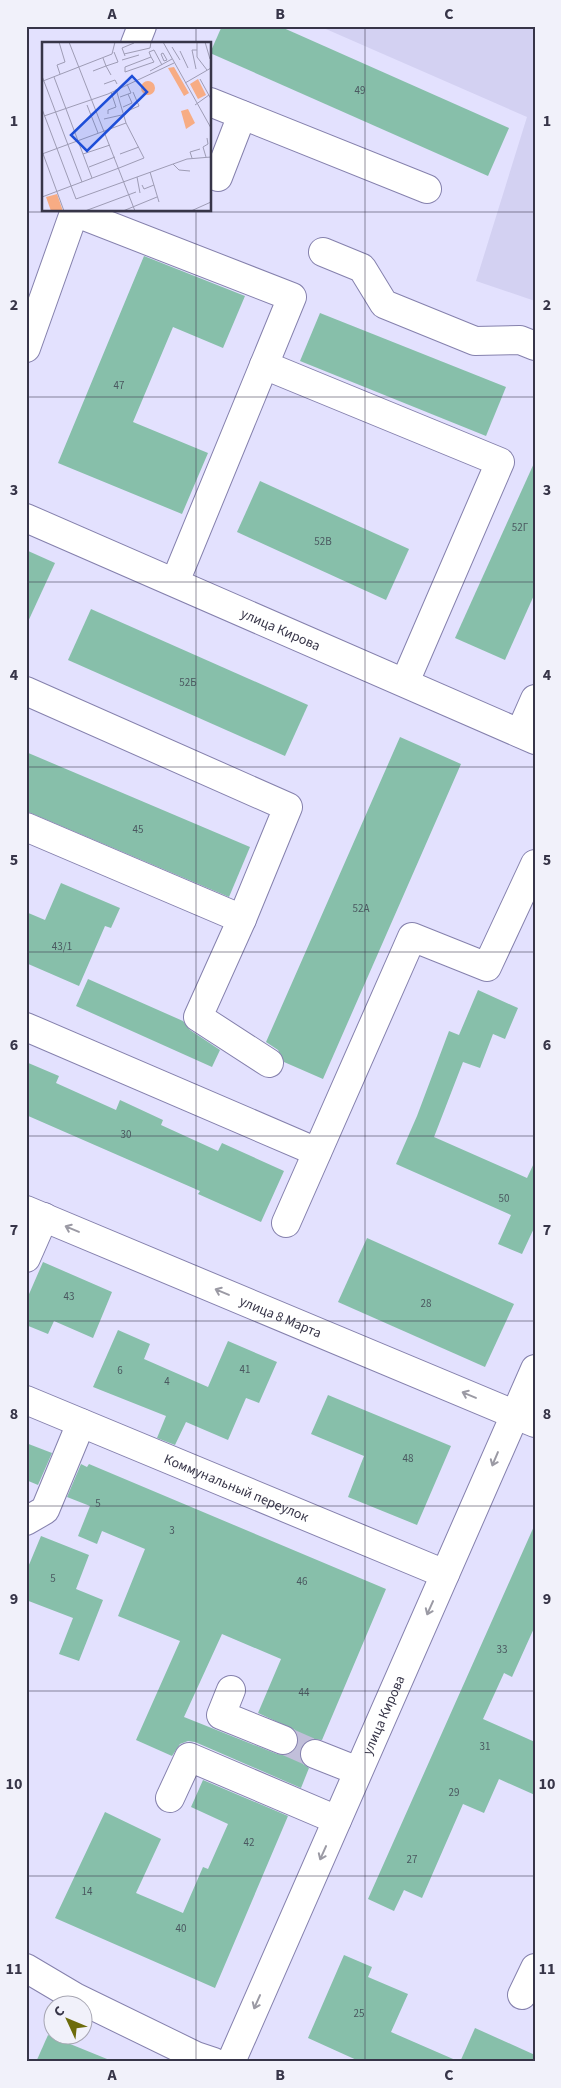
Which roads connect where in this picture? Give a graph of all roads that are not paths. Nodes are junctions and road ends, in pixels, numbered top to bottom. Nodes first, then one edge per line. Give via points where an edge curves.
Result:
1 (142, 26) edge
2 (136, 42) edge
3 (211, 102) edge
4 (242, 115) junction
5 (218, 177) dead end
6 (427, 189) dead end
7 (75, 211) edge
8 (323, 252) dead end
9 (535, 346) edge
10 (26, 348) edge
11 (264, 365) junction
12 (26, 518) edge
13 (175, 582) junction
14 (405, 682) junction
15 (26, 691) edge
16 (535, 699) edge
17 (528, 737) edge
18 (26, 827) edge
19 (535, 864) edge
20 (242, 919) junction
21 (26, 1027) edge
22 (269, 1063) dead end
23 (317, 1152) junction
24 (35, 1214) edge
25 (286, 1223) dead end
26 (26, 1258) edge
27 (535, 1368) edge
28 (26, 1400) edge
29 (524, 1418) edge
30 (81, 1423) junction
31 (26, 1522) edge
32 (445, 1574) junction
33 (231, 1690) dead end
34 (282, 1740) tunnel mouth
35 (316, 1754) tunnel mouth
36 (358, 1771) junction
37 (170, 1798) dead end
38 (337, 1820) junction
39 (26, 1968) edge
40 (535, 1968) edge
41 (522, 1995) dead end
42 (214, 2062) edge
43 (231, 2062) edge

1 - 2 main road
3 - 4 main road
4 - 5 main road
4 - 6 main road
7 - 10 main road
7 - 11 main road via 292,297
8 - 9 main road via 362,268 384,304 475,341 520,340
11 - 13 main road
11 - 14 main road via 500,462
12 - 13 main road, улица Кирова
13 - 14 main road, улица Кирова
14 - 17 main road, улица Кирова
15 - 20 main road via 288,807
16 - 17 main road
18 - 20 main road
19 - 23 main road via 488,967 412,937
20 - 22 main road via 198,1018
21 - 23 main road
23 - 25 main road
24 - 26 main road
29 -> 24 main road, улица 8 Марта
27 - 29 main road, улица Кирова
28 - 30 main road, Коммунальный переулок
29 -> 32 main road, улица Кирова
30 - 31 main road via 45,1510
30 - 32 main road, Коммунальный переулок
32 -> 36 main road, улица Кирова
33 - 34 main road via 221,1715
35 - 36 main road
36 - 38 main road, улица Кирова
37 - 38 main road via 189,1757
38 -> 43 main road, улица Кирова
39 - 42 main road via 75,1997
40 - 41 main road

